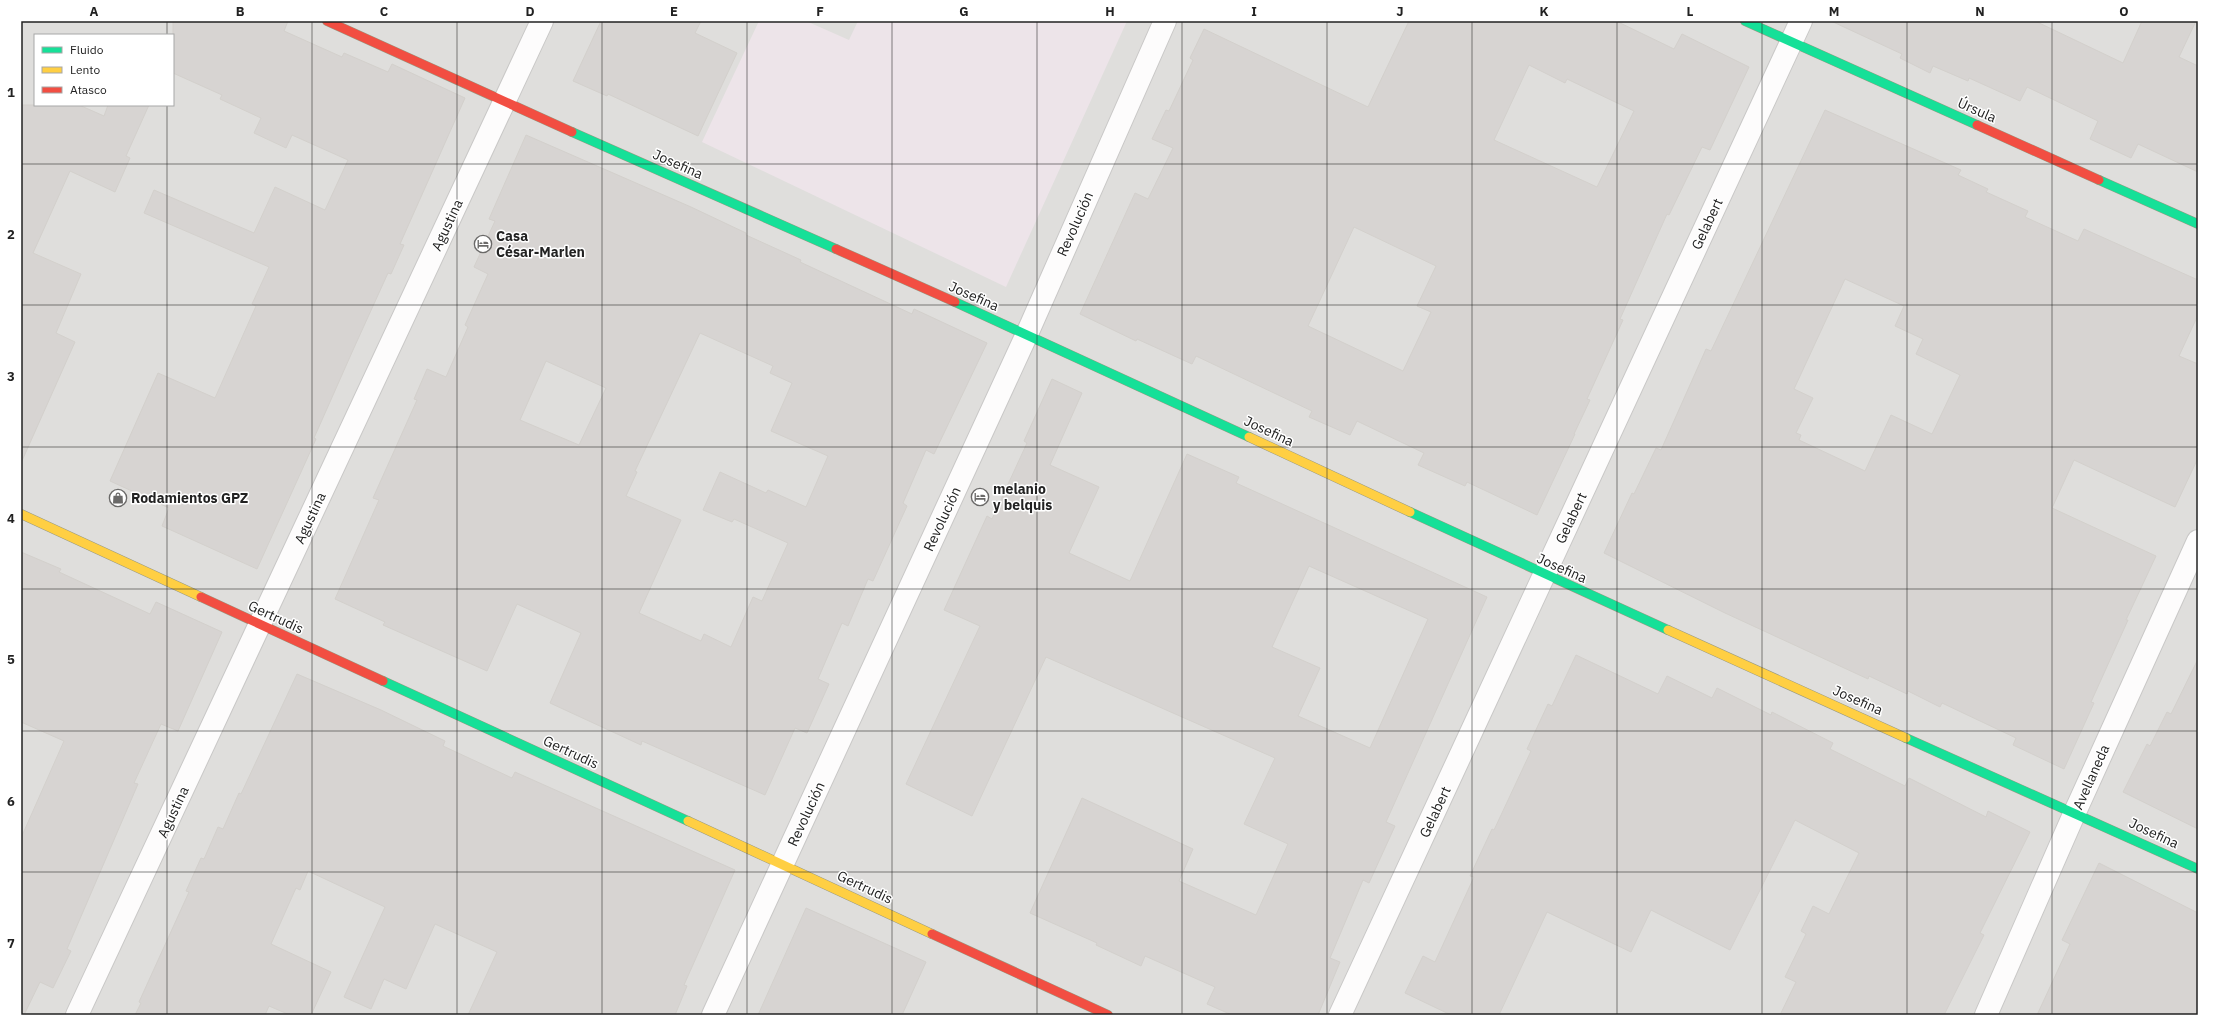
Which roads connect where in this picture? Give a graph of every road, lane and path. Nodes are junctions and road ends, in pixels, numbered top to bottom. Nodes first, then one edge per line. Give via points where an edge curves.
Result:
1 (327, 21) edge
2 (542, 21) edge
3 (1165, 21) edge
4 (1745, 21) edge
5 (1801, 21) edge
6 (1791, 42) junction
7 (504, 102) junction
8 (2198, 224) edge
9 (1027, 334) junction
10 (21, 514) edge
11 (2198, 541) edge
12 (1545, 575) junction
13 (261, 625) junction
14 (2075, 812) junction
15 (783, 864) junction
16 (2198, 869) edge
17 (77, 1015) edge
18 (713, 1015) edge
19 (1108, 1015) edge
20 (1340, 1015) edge
21 (1986, 1015) edge

1 - 7 street, Josefina
2 - 7 street, Agustina
3 - 9 street, Revolución
4 - 6 street, Úrsula
5 - 6 street, Gelabert
6 - 8 street, Úrsula
6 - 12 street, Gelabert
7 - 9 street, Josefina
7 - 13 street, Agustina
9 - 12 street, Josefina
9 - 15 street, Revolución
10 - 13 street, Gertrudis
11 - 14 street, Avellaneda
12 - 14 street, Josefina
12 - 20 street, Gelabert
13 - 15 street, Gertrudis
13 - 17 street, Agustina
14 - 16 street, Josefina
14 - 21 street, Avellaneda
15 - 18 street, Revolución
15 - 19 street, Gertrudis

